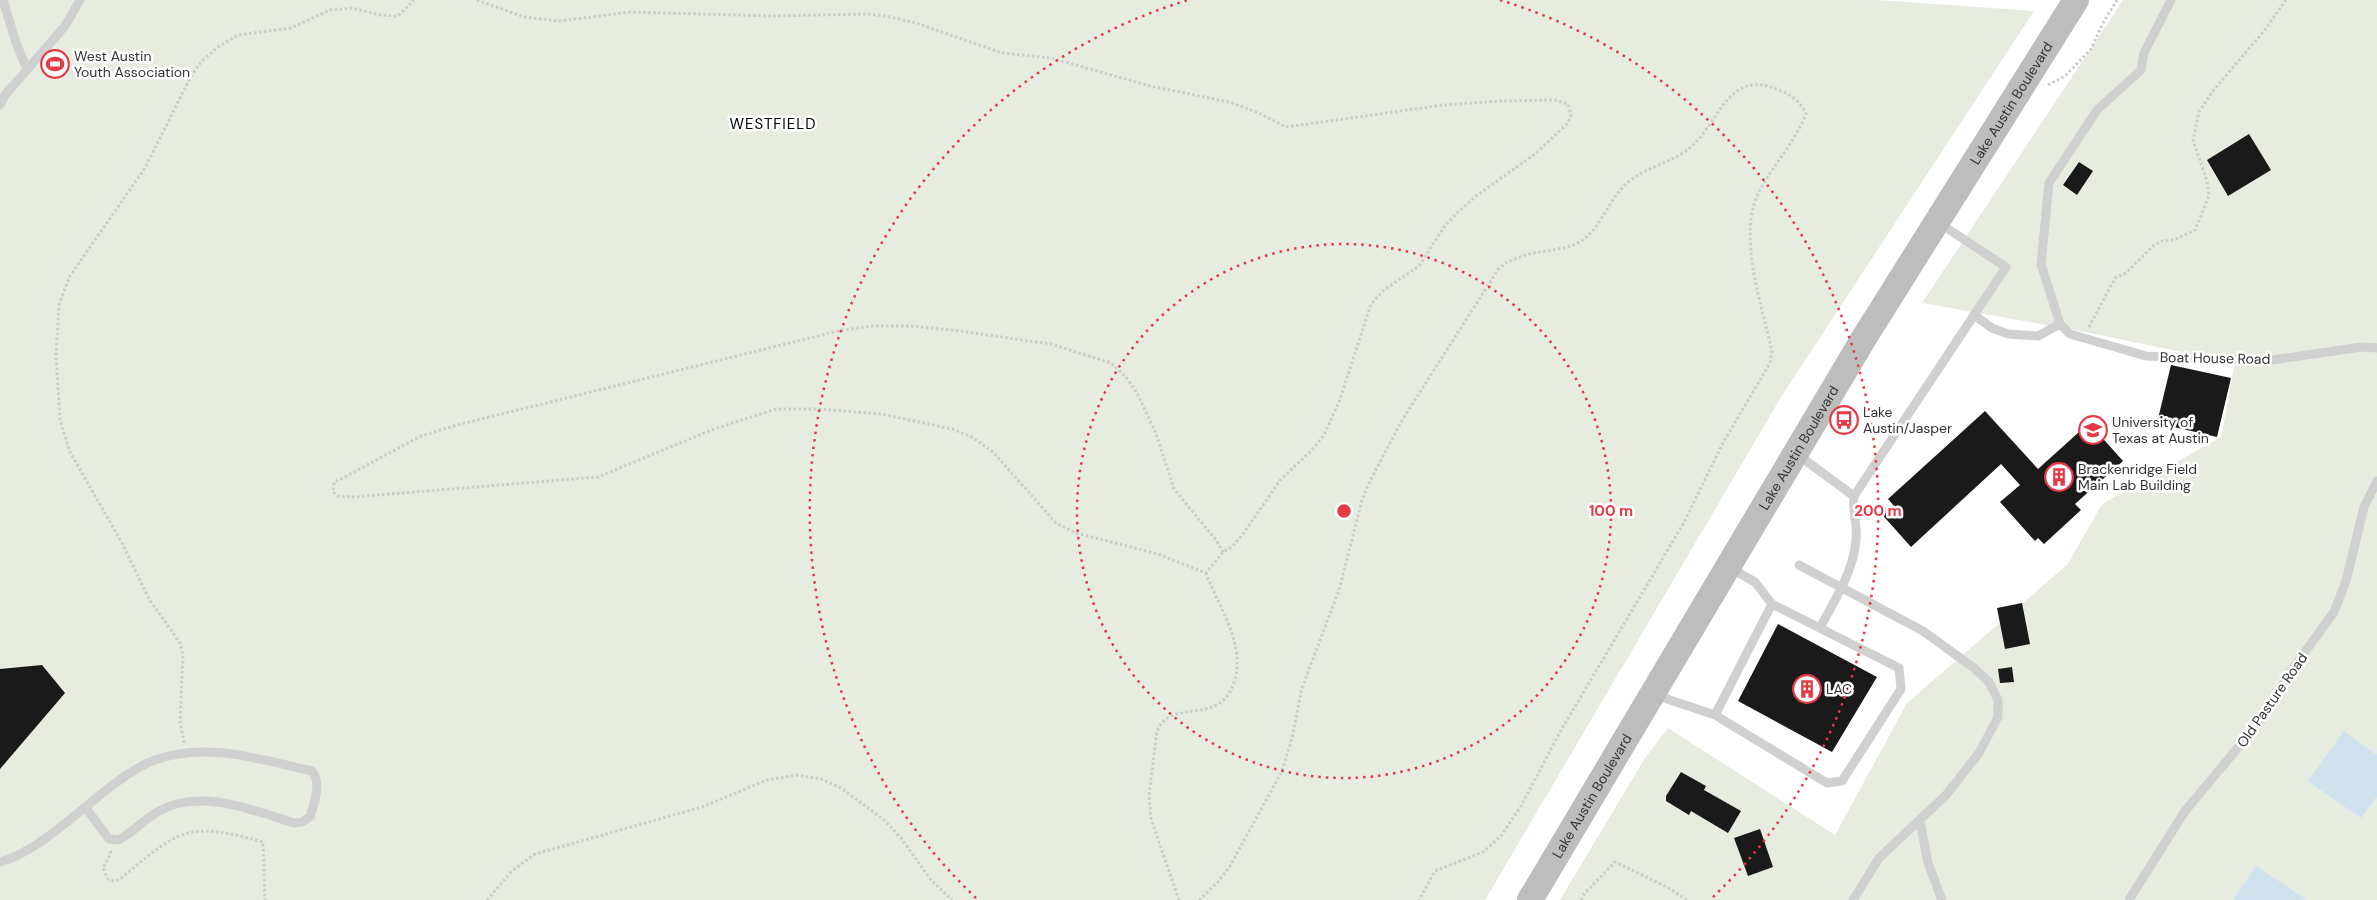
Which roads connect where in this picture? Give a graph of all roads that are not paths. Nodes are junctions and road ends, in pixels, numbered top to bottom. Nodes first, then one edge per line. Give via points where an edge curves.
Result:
1 (3, 0) edge
2 (80, 0) edge
3 (2076, 0) edge
4 (2171, 0) edge
5 (28, 69) junction
6 (0, 105) edge
7 (1937, 221) junction
8 (1974, 315) junction
9 (2060, 324) junction
10 (2377, 348) edge
11 (1796, 454) junction
12 (2377, 481) edge
13 (1854, 496) junction
14 (1799, 565) dead end
15 (1728, 567) junction
16 (1841, 588) junction
17 (1772, 604) junction
18 (1820, 628) junction
19 (1653, 694) junction
20 (1714, 715) junction
21 (85, 807) junction
22 (1920, 821) junction
23 (0, 862) edge
24 (1530, 900) edge
25 (1853, 900) edge
26 (1942, 900) edge
27 (2129, 900) edge

1 - 5 lane via 16,44
2 - 5 lane via 66,26
3 - 7 street, Lake Austin Boulevard
4 - 9 lane via 2144,53 2140,70 2097,110 2049,183 2041,264
5 - 6 lane
7 - 8 lane via 2006,267
7 - 11 street, Lake Austin Boulevard
8 - 9 lane via 1992,328 2008,334 2038,336
8 - 13 lane
9 - 10 lane, Boat House Road via 2070,334 2146,356 2265,361 2362,347
11 - 13 lane
11 - 15 street, Lake Austin Boulevard
12 - 27 lane, Old Pasture Road via 2364,507 2346,581 2334,612 2291,671 2261,720 2185,811
13 - 16 lane via 1852,510 1857,537 1851,566
14 - 16 lane
15 - 17 lane via 1755,582
15 - 19 street, Lake Austin Boulevard
16 - 18 lane
16 - 22 lane via 1923,631 1974,668 1989,682 1998,700 1998,717 1979,753 1946,795
17 - 18 lane
17 - 20 lane
18 - 20 lane via 1899,668 1901,689 1842,781 1827,783
19 - 20 lane
19 - 24 street, Lake Austin Boulevard
21 - 21 lane via 155,760 178,755 220,752 312,771 318,784 310,817 294,823 203,800 176,804 158,811 118,840 109,839
21 - 23 lane via 36,844
22 - 25 lane via 1879,858
22 - 26 lane via 1928,863

